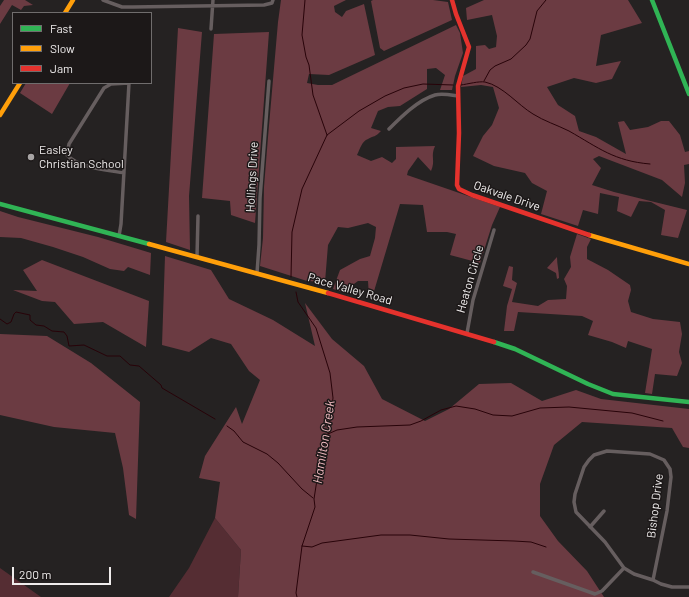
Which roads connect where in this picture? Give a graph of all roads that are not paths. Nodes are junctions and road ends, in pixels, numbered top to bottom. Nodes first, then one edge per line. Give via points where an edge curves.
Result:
1 (73, 0) edge
2 (103, 0) edge
3 (213, 0) edge
4 (273, 0) edge
5 (452, 0) edge
6 (652, 0) edge
7 (213, 5) junction
8 (133, 8) junction
9 (66, 12) edge
10 (133, 12) edge
11 (211, 28) dead end
12 (269, 81) dead end
13 (19, 84) edge
14 (111, 84) edge
15 (129, 84) edge
16 (689, 94) edge
17 (458, 96) junction
18 (0, 115) edge
19 (389, 130) dead end
20 (124, 173) junction
21 (0, 204) edge
22 (198, 216) dead end
23 (494, 230) dead end
24 (119, 236) junction
25 (197, 257) junction
26 (689, 264) edge
27 (257, 273) junction
28 (467, 333) junction
29 (689, 402) edge
30 (604, 511) dead end
31 (590, 527) junction
32 (624, 568) junction
33 (533, 572) dead end
34 (653, 580) junction
35 (689, 587) edge

1 - 9 street
2 - 8 street
3 - 7 street
4 - 7 street via 272,3 264,5
5 - 17 street, Oakvale Drive via 468,47 460,75
6 - 16 street
7 - 8 street
7 - 11 street
8 - 10 street
12 - 27 street, Hollings Drive
13 - 18 street
14 - 20 street via 104,88 69,144 67,155 75,161
15 - 20 street
17 - 19 street via 435,95 408,111
17 - 26 street, Oakvale Drive via 459,189 611,242
20 - 24 street
21 - 24 street, Pace Valley Road
22 - 25 street
23 - 28 street, Heaton Circle via 473,300
24 - 25 street, Pace Valley Road
25 - 27 street, Pace Valley Road
27 - 28 street, Pace Valley Road
28 - 29 street, Pace Valley Road via 515,349 613,394
30 - 31 street
31 - 32 street, Bishop Drive
31 - 34 street, Bishop Drive via 576,512 574,502 581,474 594,455 607,451 650,454 664,460 670,469 671,477
32 - 33 street via 595,594
32 - 34 street, Bishop Drive
34 - 35 street, Bishop Drive via 672,587

